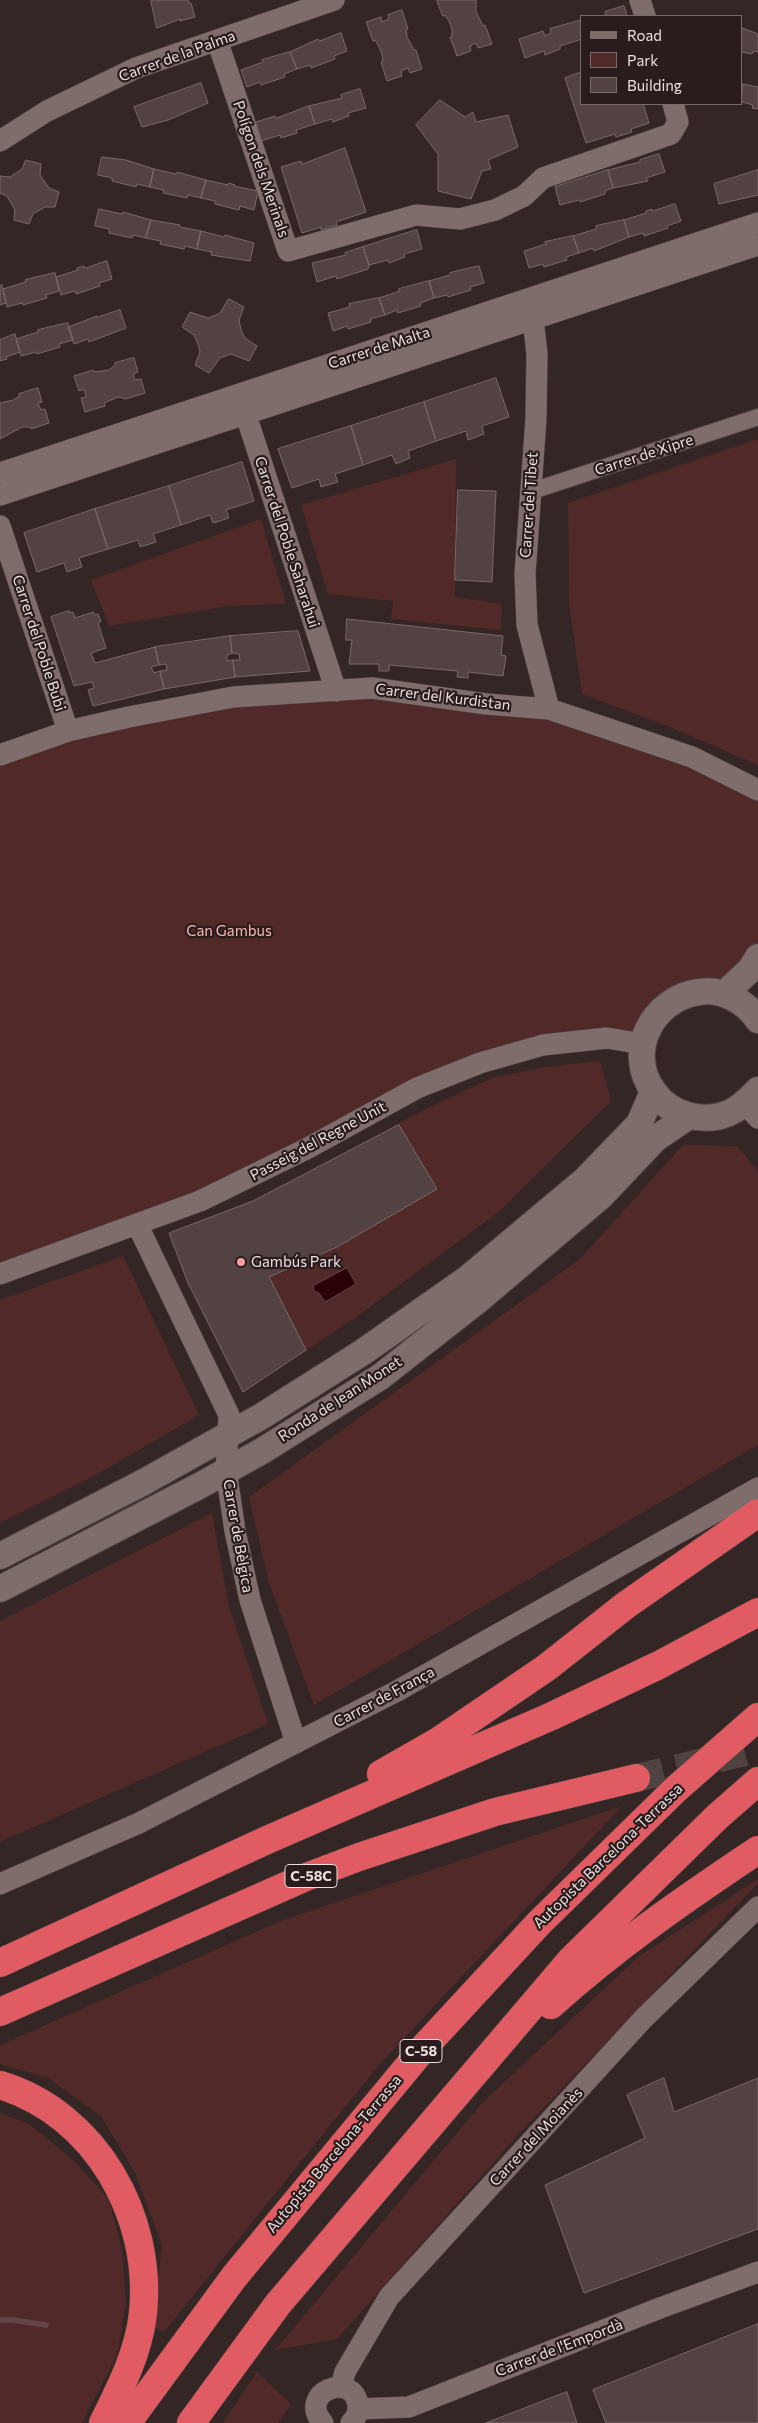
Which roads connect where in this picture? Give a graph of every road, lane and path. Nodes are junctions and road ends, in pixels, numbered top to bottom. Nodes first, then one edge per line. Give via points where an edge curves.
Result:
1 (334, 0) edge
2 (640, 0) edge
3 (645, 15) edge
4 (218, 40) junction
5 (672, 105) edge
6 (0, 141) edge
7 (758, 223) edge
8 (758, 245) edge
9 (530, 309) junction
10 (240, 394) junction
11 (246, 415) junction
12 (758, 418) edge
13 (0, 473) edge
14 (530, 492) junction
15 (0, 495) edge
16 (0, 526) edge
17 (336, 691) junction
18 (549, 709) junction
19 (68, 731) junction
20 (0, 755) edge
21 (758, 790) edge
22 (758, 957) edge
23 (724, 994) junction
24 (756, 1013) edge
25 (642, 1044) junction
26 (653, 1092) junction
27 (754, 1104) edge
28 (689, 1116) junction
29 (137, 1224) junction
30 (0, 1274) edge
31 (228, 1435) junction
32 (226, 1470) junction
33 (758, 1488) edge
34 (758, 1514) edge
35 (0, 1556) edge
36 (0, 1589) edge
37 (758, 1612) edge
38 (758, 1717) edge
39 (296, 1743) junction
40 (636, 1778) tunnel mouth
41 (758, 1781) edge
42 (267, 1840) junction
43 (758, 1850) edge
44 (0, 1884) edge
45 (758, 1907) edge
46 (0, 1963) edge
47 (0, 2012) edge
48 (466, 2082) junction
49 (0, 2085) edge
50 (758, 2272) edge
51 (341, 2387) junction
52 (354, 2416) edge
53 (320, 2422) edge
54 (103, 2423) edge
55 (127, 2423) edge
56 (191, 2423) edge

1 - 4 street, Carrer de la Palma
2 - 3 street
4 - 5 street, Polígon dels Merinals via 288,251 416,215 460,219 495,210 524,196 543,178 671,134 678,122
4 - 6 street, Carrer de la Palma via 136,68 47,112
7 - 9 street, Carrer de Malta
8 - 9 street, Carrer de Malta
9 - 10 street, Carrer de Malta
9 - 11 street, Carrer de Malta
9 - 14 street, Carrer del Tibet via 537,354
10 - 11 street, Carrer del Poble Saharahui
10 - 13 street, Carrer de Malta
11 - 15 street, Carrer de Malta
11 - 17 street, Carrer del Poble Saharahui
12 - 14 street, Carrer de Xipre
14 - 18 street, Carrer del Tibet via 525,574 527,625
16 - 19 street, Carrer del Poble Bubi
17 - 18 street, Carrer del Kurdistan via 372,688
17 - 19 street, Carrer del Kurdistan via 233,698
18 - 21 street, Carrer del Kurdistan via 692,757
19 - 20 street, Carrer del Kurdistan
22 - 23 street via 751,969
23 - 24 street
23 - 25 street via 702,991 684,995 664,1006 651,1021
25 - 26 street via 643,1069
25 - 29 street, Passeig del Regne Unit via 607,1038 552,1044 480,1062 417,1088 308,1148 200,1201
26 - 28 street via 669,1107
26 - 31 street, Ronda de Jean Monet via 639,1124 585,1180 467,1279 363,1352
27 - 28 street via 709,1118
28 - 32 street, Ronda de Jean Monet via 655,1139 601,1196 484,1295 380,1377
29 - 30 street, Passeig del Regne Unit
29 - 31 street, Carrer de Bèlgica via 229,1415
31 - 32 street, Carrer de Bèlgica
31 - 35 street, Ronda de Jean Monet
32 - 36 street, Ronda de Jean Monet
32 - 39 street, Carrer de Bèlgica via 250,1600
33 - 39 street, Carrer de França via 397,1691
34 - 42 highway via 626,1605 546,1668 437,1742
37 - 42 highway via 659,1666 552,1716
38 - 55 highway, Autopista Barcelona-Terrassa / C-58 via 676,1789 539,1923 426,2044 234,2276
39 - 44 street, Carrer de França via 139,1823
40 - 47 highway, C-58C via 495,1812 359,1857
41 - 48 highway via 571,1960
42 - 46 highway
43 - 48 highway via 686,1898 595,1966
45 - 51 street, Carrer del Moianès via 643,2019 389,2297 345,2372
48 - 56 highway via 278,2304
49 - 54 highway via 47,2107 75,2128 116,2180 138,2237 145,2277 143,2315 124,2380
50 - 52 street, Carrer de l'Empordà via 409,2406
51 - 52 street via 355,2397
51 - 53 street via 329,2389 320,2397 316,2409

